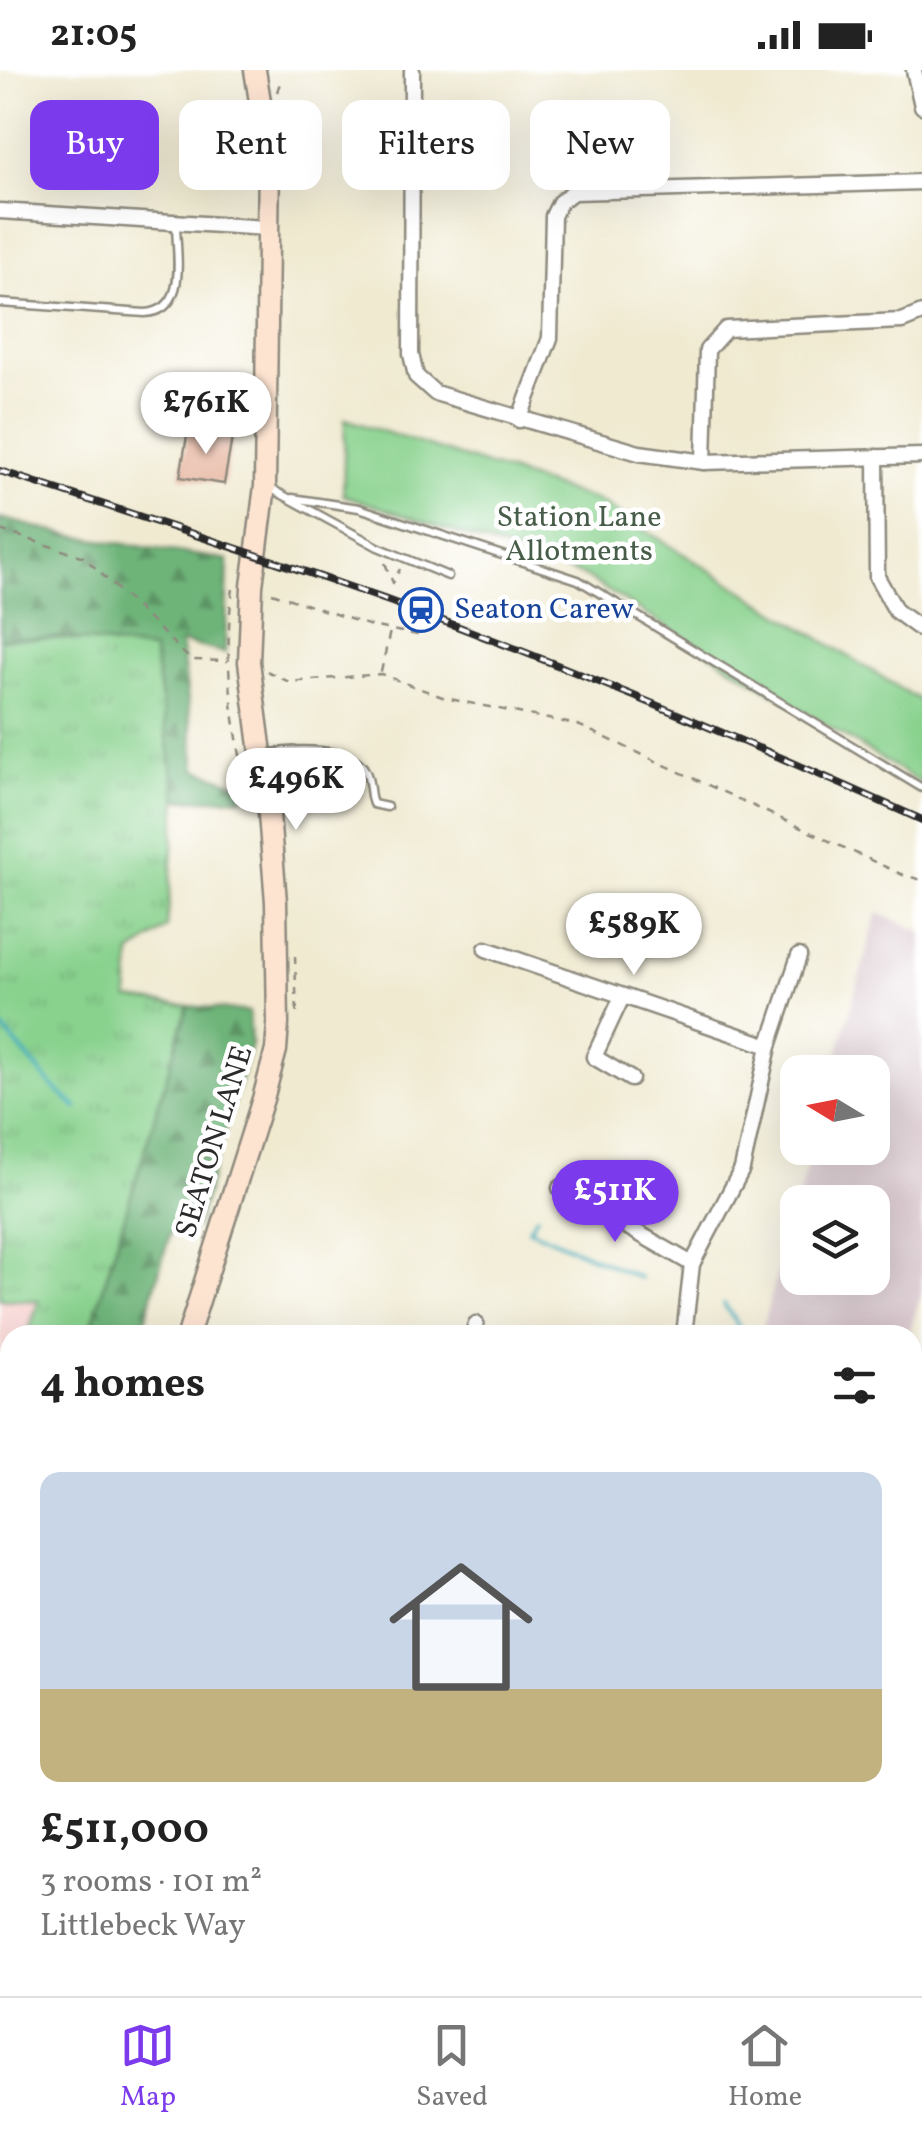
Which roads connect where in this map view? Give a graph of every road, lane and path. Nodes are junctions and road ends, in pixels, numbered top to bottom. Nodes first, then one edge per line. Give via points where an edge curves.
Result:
1 (256, 70) edge
2 (412, 70) edge
3 (914, 70) edge
4 (922, 106) edge
5 (922, 182) edge
6 (0, 211) edge
7 (176, 222) junction
8 (267, 228) junction
9 (0, 303) edge
10 (922, 313) edge
11 (156, 415) dead end
12 (519, 420) junction
13 (266, 424) junction
14 (922, 456) edge
15 (876, 457) junction
16 (704, 462) junction
17 (265, 486) junction
18 (292, 498) junction
19 (0, 530) edge
20 (378, 548) junction
21 (405, 559) junction
22 (448, 576) dead end
23 (261, 589) dead end
24 (424, 626) dead end
25 (390, 630) junction
26 (922, 630) edge
27 (230, 661) dead end
28 (261, 668) dead end
29 (381, 674) junction
30 (260, 755) junction
31 (922, 788) edge
32 (387, 808) dead end
33 (922, 880) edge
34 (486, 949) dead end
35 (798, 956) dead end
36 (622, 997) junction
37 (769, 1046) junction
38 (631, 1078) dead end
39 (560, 1188) dead end
40 (692, 1264) junction
41 (191, 1325) edge
42 (685, 1325) edge
43 (0, 1863) edge
44 (0, 1872) edge

1 - 8 main road, SEATON LANE via 269,158
2 - 12 street via 416,376 435,393
3 - 4 street
5 - 12 street via 573,192 553,216 550,338
6 - 7 street
7 - 8 street
7 - 9 lane via 176,288 162,310
8 - 13 main road, SEATON LANE
10 - 16 street via 902,321 726,329 707,350
11 - 13 lane
12 - 16 street via 639,453
13 - 17 main road, SEATON LANE
14 - 15 street
15 - 16 street
15 - 26 street via 877,577 896,611
17 - 18 lane
17 - 30 main road, SEATON LANE via 250,662
18 - 20 lane
18 - 31 lane via 359,508 578,580
19 - 27 path via 84,558 191,660
20 - 21 lane
20 - 21 path via 394,583
21 - 22 lane
23 - 25 path
24 - 25 path via 423,636
25 - 29 path
28 - 29 path via 290,682
29 - 33 path via 444,698 578,725
30 - 32 lane via 290,748 356,761 366,769 373,804
30 - 41 main road, SEATON LANE via 276,902 276,1050
34 - 36 street
35 - 37 street
36 - 37 street
36 - 38 street via 594,1057
37 - 40 street via 742,1169
39 - 40 street
40 - 42 street
43 - 44 street

